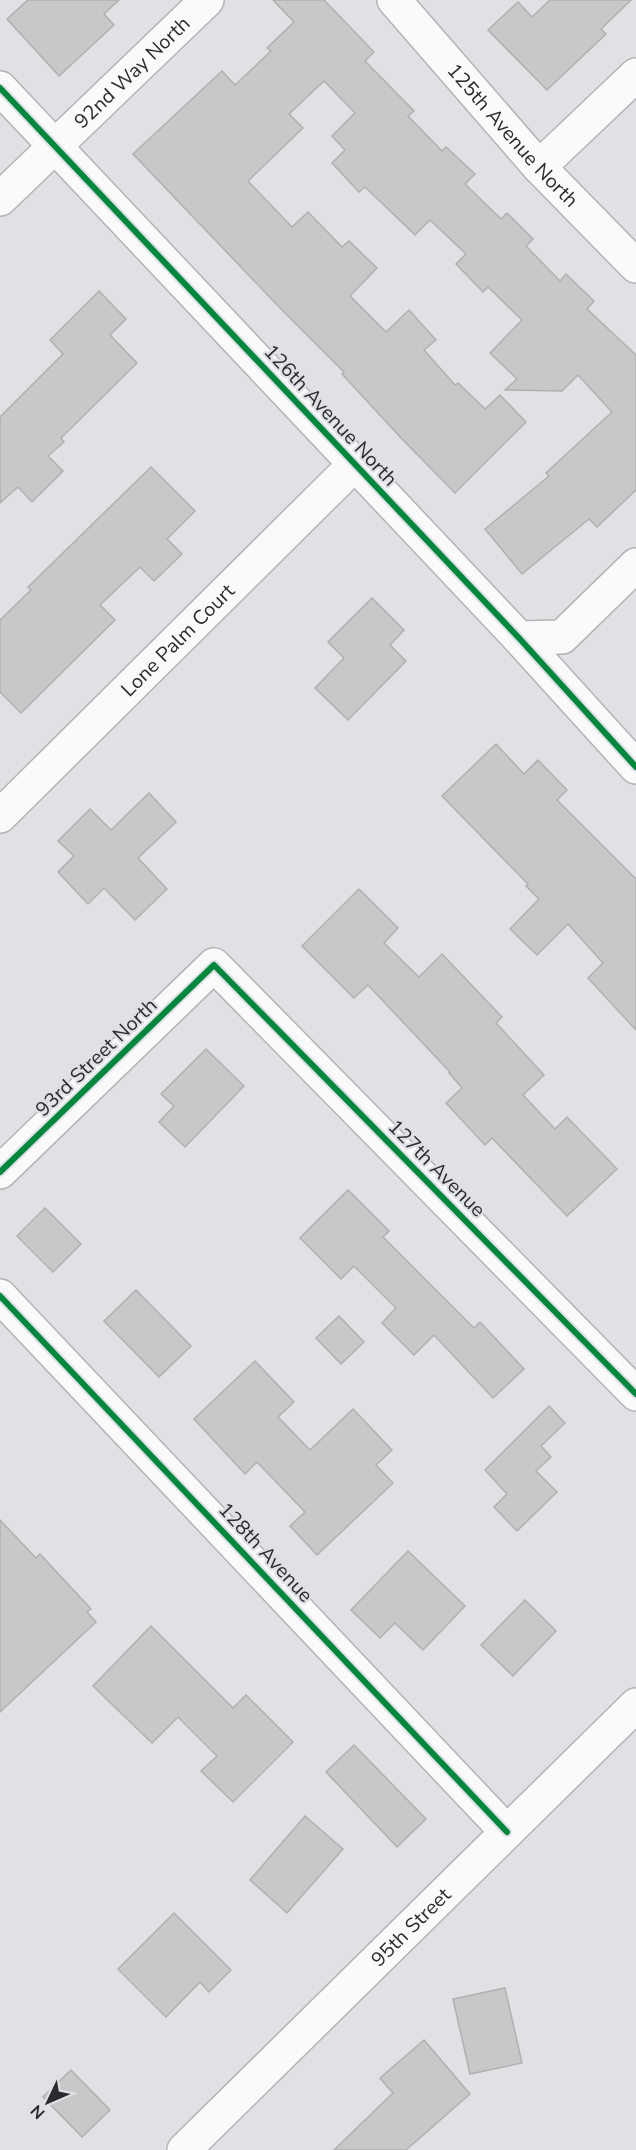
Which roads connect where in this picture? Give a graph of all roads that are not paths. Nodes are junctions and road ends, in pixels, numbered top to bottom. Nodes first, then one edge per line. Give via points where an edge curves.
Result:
1 (207, 0) edge
2 (394, 0) edge
3 (636, 75) edge
4 (0, 88) edge
5 (56, 146) junction
6 (539, 168) junction
7 (0, 199) edge
8 (636, 267) edge
9 (355, 464) junction
10 (636, 565) edge
11 (519, 638) junction
12 (636, 767) edge
13 (0, 816) edge
14 (214, 965) joint
15 (0, 1172) edge
16 (0, 1296) edge
17 (636, 1394) edge
18 (636, 1705) edge
19 (507, 1832) junction
20 (184, 2150) edge

1 - 5 street, 92nd Way North
2 - 6 street, 125th Avenue North
3 - 6 street
4 - 5 street, 126th Avenue North
5 - 7 street, 92nd Way North
5 - 9 street, 126th Avenue North
6 - 8 street, 125th Avenue North
9 - 11 street, 126th Avenue North
9 - 13 street, Lone Palm Court
10 - 11 street via 562,637
11 - 12 street, 126th Avenue North
14 - 15 street, 93rd Street North
14 - 17 street, 127th Avenue
16 - 19 street, 128th Avenue
18 - 19 street, 95th Street
19 - 20 street, 95th Street

